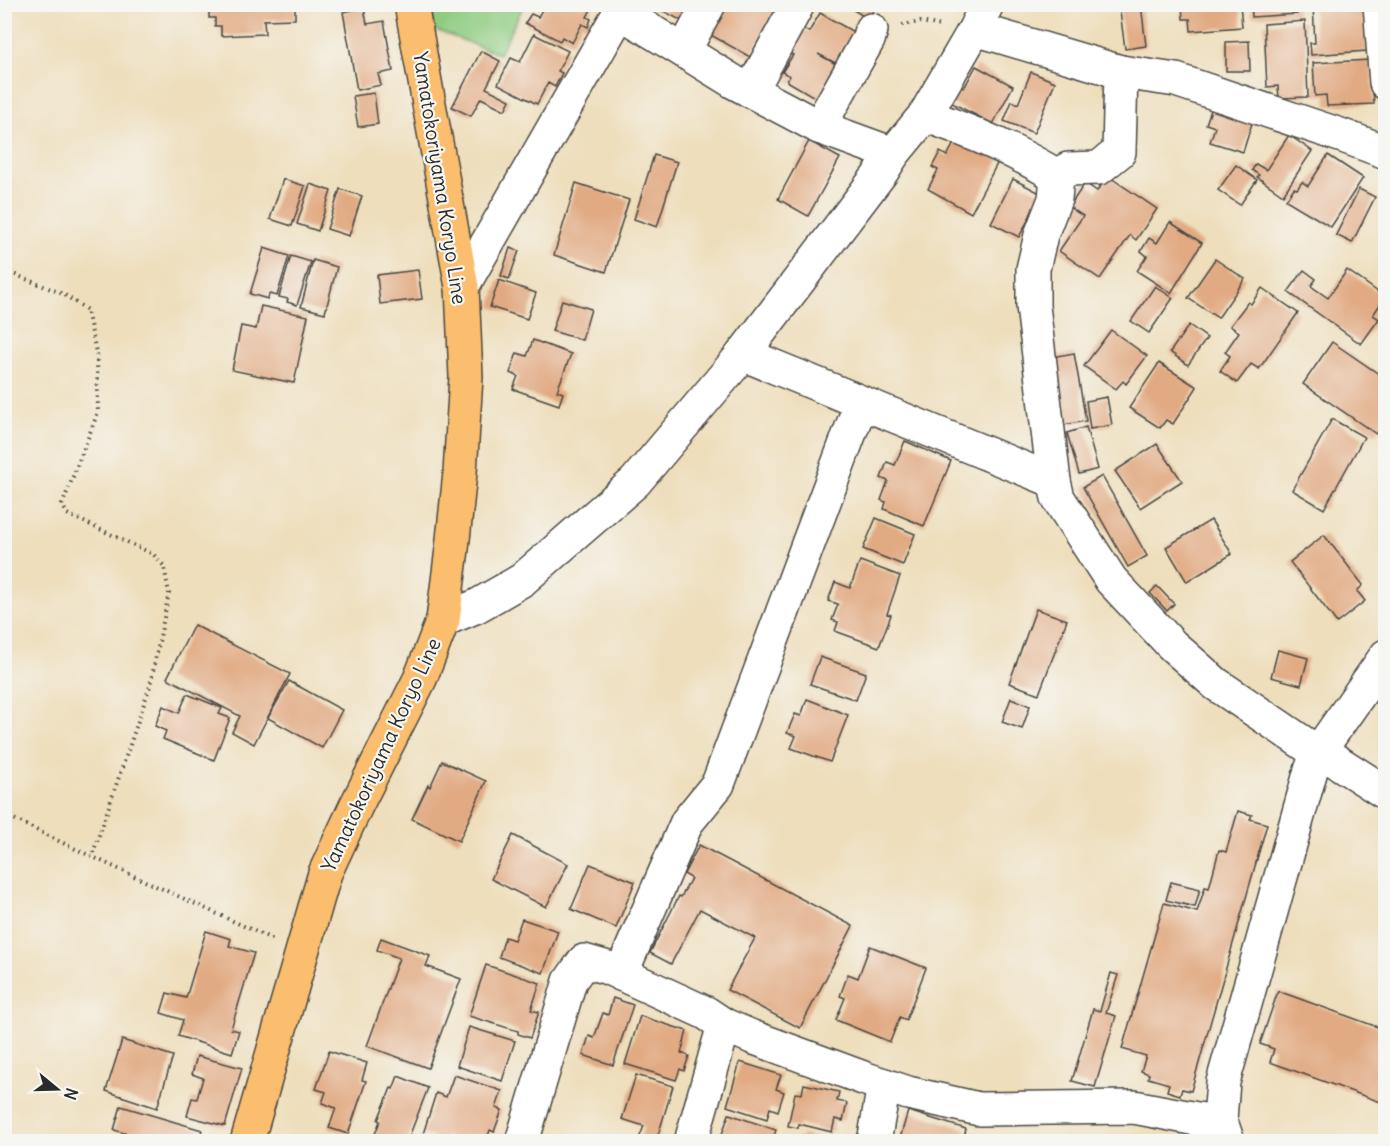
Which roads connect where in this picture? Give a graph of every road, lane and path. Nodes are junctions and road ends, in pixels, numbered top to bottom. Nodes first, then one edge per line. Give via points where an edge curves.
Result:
1 (411, 4) edge
2 (709, 4) edge
3 (798, 4) edge
4 (1380, 4) edge
5 (620, 8) edge
6 (981, 17) edge
7 (871, 30) joint
8 (684, 51) junction
9 (1121, 72) junction
10 (1386, 83) edge
11 (751, 91) junction
12 (925, 115) junction
13 (819, 127) junction
14 (1386, 152) edge
15 (893, 154) junction
16 (1057, 176) junction
17 (4, 270) edge
18 (462, 287) junction
19 (743, 354) junction
20 (861, 403) junction
21 (1054, 481) junction
22 (443, 620) junction
23 (1386, 656) edge
24 (1318, 753) junction
25 (1386, 793) edge
26 (4, 814) edge
27 (92, 856) junction
28 (302, 950) junction
29 (621, 974) junction
30 (724, 1025) junction
31 (884, 1085) junction
32 (1224, 1130) edge
33 (247, 1142) edge
34 (522, 1142) edge
35 (691, 1142) edge
36 (874, 1142) edge

1 - 18 main road, Yamatokoriyama Koryo Line
2 - 8 street
3 - 11 street
4 - 10 street
5 - 8 street
5 - 18 street
6 - 7 path via 961,30 921,22
6 - 9 street
6 - 12 street
7 - 13 street
8 - 11 street
9 - 14 street via 1176,80
9 - 16 street via 1119,152 1099,168 1068,169
11 - 13 street
12 - 15 street
12 - 16 street via 1034,162
13 - 15 street
15 - 19 street
16 - 21 street via 1055,199 1033,269 1034,318
17 - 27 path via 63,294 87,310 97,357 98,412 62,505 67,514 153,554 164,566 169,593 150,686
18 - 22 main road, Yamatokoriyama Koryo Line via 466,377 460,473
19 - 20 street
19 - 22 street via 635,482 522,580
20 - 21 street
20 - 29 street via 718,784 687,822
21 - 24 street via 1058,498 1111,580 1172,645 1216,684
22 - 28 main road, Yamatokoriyama Koryo Line via 420,679 325,873
23 - 24 street
24 - 25 street
24 - 32 street via 1223,1082
26 - 27 path
27 - 28 path
28 - 33 main road, Yamatokoriyama Koryo Line
29 - 30 street
29 - 34 street via 584,961 570,981
30 - 31 street
30 - 35 street
31 - 32 street via 979,1109 1134,1107 1202,1120
31 - 36 street

